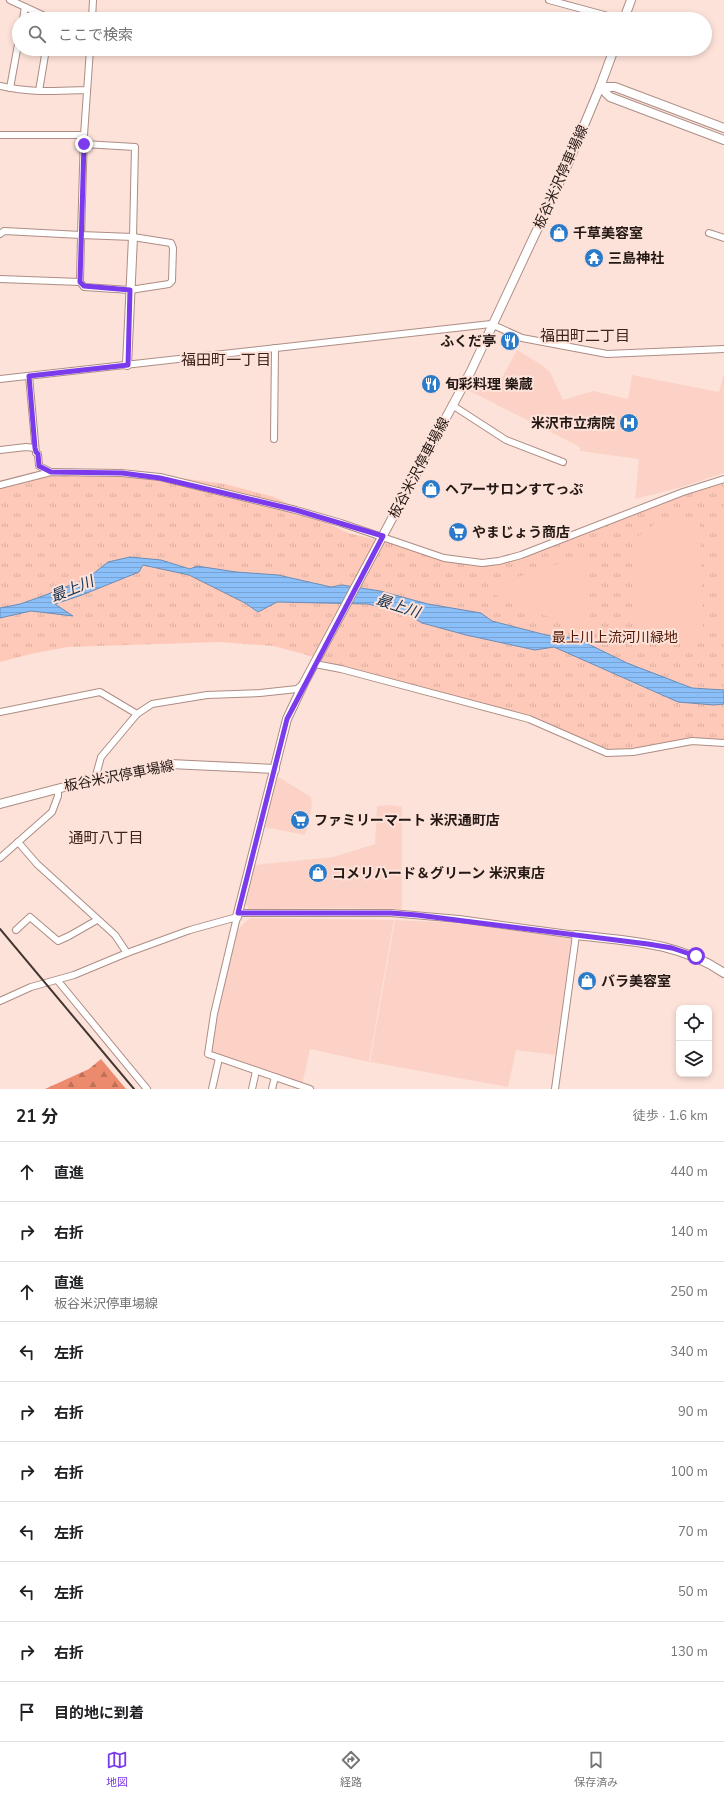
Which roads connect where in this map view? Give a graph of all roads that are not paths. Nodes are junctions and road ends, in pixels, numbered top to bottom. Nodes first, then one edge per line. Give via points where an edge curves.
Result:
1 (10, 0) edge
2 (93, 0) edge
3 (549, 0) edge
4 (631, 0) edge
5 (25, 7) junction
6 (24, 12) edge
7 (36, 12) edge
8 (92, 12) edge
9 (593, 12) edge
10 (627, 12) edge
11 (16, 56) edge
12 (45, 56) edge
13 (89, 56) edge
14 (611, 56) edge
15 (0, 86) edge
16 (600, 87) junction
17 (10, 88) junction
18 (87, 90) junction
19 (39, 92) junction
20 (724, 128) edge
21 (0, 135) edge
22 (84, 135) junction
23 (724, 140) edge
24 (84, 144) junction
25 (709, 233) dead end
26 (0, 234) edge
27 (81, 235) junction
28 (133, 237) junction
29 (724, 238) edge
30 (0, 279) edge
31 (80, 282) junction
32 (130, 290) junction
33 (491, 324) junction
34 (275, 348) junction
35 (724, 349) edge
36 (128, 365) junction
37 (29, 376) junction
38 (0, 379) edge
39 (452, 405) junction
40 (274, 439) dead end
41 (35, 448) junction
42 (0, 450) edge
43 (563, 462) dead end
44 (51, 472) junction
45 (724, 479) edge
46 (0, 485) edge
47 (383, 536) junction
48 (317, 660) junction
49 (304, 683) junction
50 (0, 712) edge
51 (137, 714) junction
52 (724, 743) edge
53 (275, 769) junction
54 (95, 779) junction
55 (58, 788) junction
56 (0, 804) edge
57 (18, 842) junction
58 (0, 858) edge
59 (237, 915) junction
60 (97, 920) junction
61 (16, 930) dead end
62 (576, 935) junction
63 (127, 953) junction
64 (724, 973) edge
65 (58, 981) junction
66 (0, 1001) edge
67 (219, 1058) junction
68 (256, 1071) junction
69 (275, 1077) junction
70 (307, 1088) edge
71 (147, 1089) edge
72 (212, 1089) edge
73 (252, 1089) edge
74 (272, 1089) edge
75 (555, 1089) edge

1 - 5 street
2 - 8 street
3 - 9 street
4 - 10 main road
5 - 6 street
5 - 7 street
11 - 17 street
12 - 19 street
13 - 18 street
14 - 16 main road, 板谷米沢停車場線
15 - 17 street
16 - 20 main road via 615,87
16 - 23 main road via 610,97
16 - 33 main road, 板谷米沢停車場線 via 567,166
17 - 19 street
18 - 19 street
18 - 22 street
21 - 22 street
22 - 24 street
24 - 27 street
24 - 28 street via 135,146
25 - 29 street
26 - 27 street via 4,231
27 - 28 street
27 - 31 street
28 - 32 main road
28 - 32 street via 171,243 172,281 169,284
30 - 31 street
31 - 32 street via 84,286
32 - 36 main road
33 - 34 street
33 - 35 street via 522,338 607,354
33 - 39 main road, 板谷米沢停車場線 via 471,371
34 - 36 street
34 - 40 street
36 - 37 street
37 - 38 street
37 - 41 street
39 - 43 street via 506,440
39 - 47 main road, 板谷米沢停車場線
41 - 42 street
41 - 44 street via 39,466
44 - 46 street
44 - 47 street via 122,473 160,478 296,510
45 - 47 street via 700,485 559,541 499,561 482,563 444,558
47 - 48 main road, 板谷米沢停車場線
48 - 49 main road, 板谷米沢停車場線
48 - 52 street via 341,669 529,719 607,753 633,752 692,741
49 - 51 street via 296,689 208,695 152,704
49 - 53 main road, 板谷米沢停車場線 via 287,719
50 - 51 street via 100,692
51 - 54 street via 101,757
53 - 54 main road, 板谷米沢停車場線 via 170,764
53 - 59 main road
54 - 55 main road, 板谷米沢停車場線
55 - 56 main road, 板谷米沢停車場線
55 - 57 street via 52,812
57 - 58 street
57 - 60 street
59 - 62 street via 398,913
59 - 63 street
59 - 67 street via 214,1014 208,1054
60 - 61 street via 58,940 30,917
60 - 63 street via 115,935
62 - 64 main road via 672,948 696,956
62 - 75 street
63 - 65 street
65 - 66 street via 31,987
65 - 71 street
67 - 68 street
67 - 72 street
68 - 69 street
68 - 73 street
69 - 70 street
69 - 74 street

